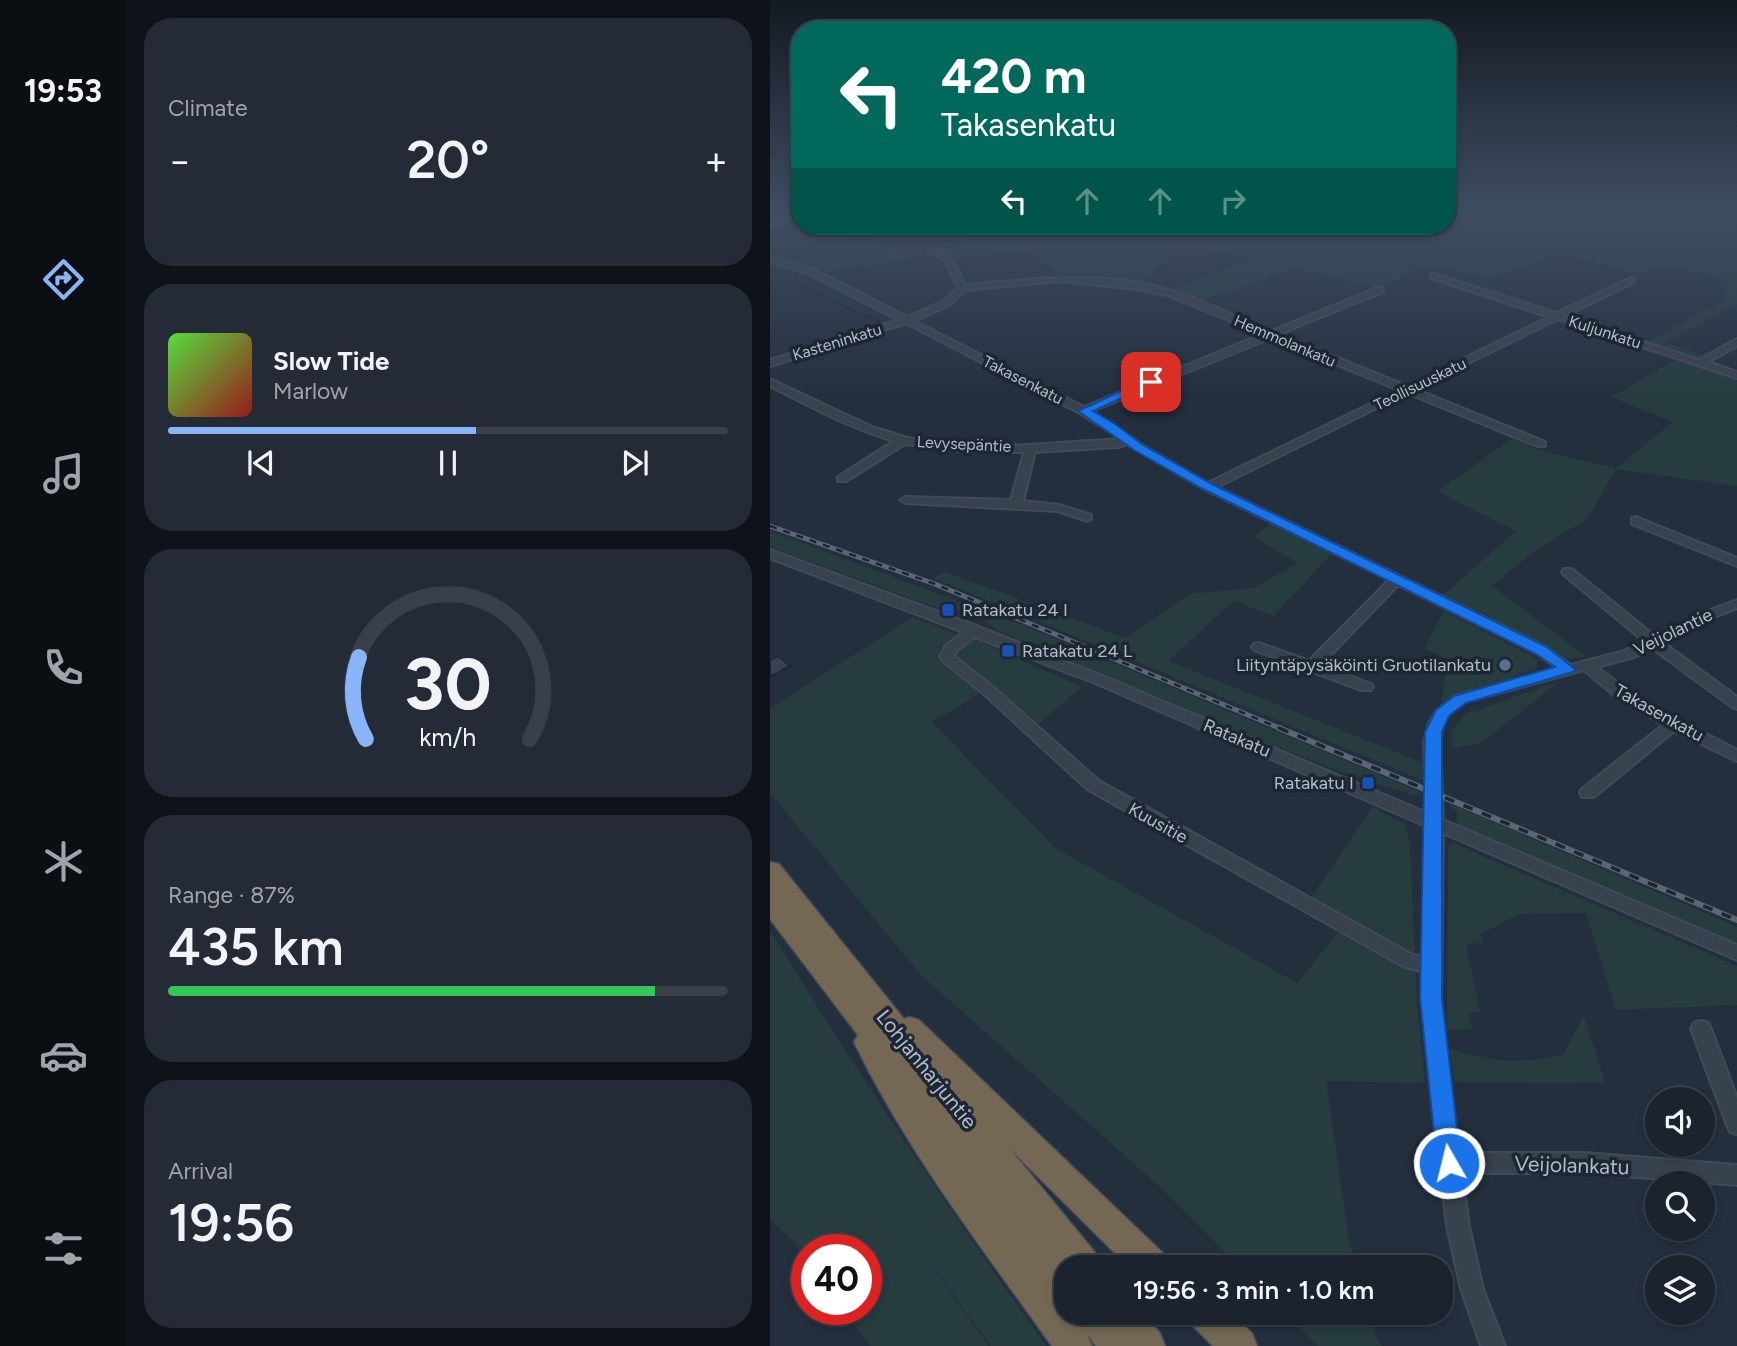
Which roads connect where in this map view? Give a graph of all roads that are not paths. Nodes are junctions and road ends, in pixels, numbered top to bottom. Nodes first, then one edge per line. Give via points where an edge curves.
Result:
1 (813, 273) edge
2 (955, 273) edge
3 (1434, 276) dead end
4 (1631, 280) dead end
5 (962, 288) junction
6 (1380, 290) dead end
7 (1558, 317) junction
8 (905, 321) junction
9 (1268, 335) junction
10 (1737, 342) edge
11 (770, 363) edge
12 (1700, 363) junction
13 (1737, 375) edge
14 (770, 382) edge
15 (1406, 391) junction
16 (1084, 411) junction
17 (903, 440) junction
18 (1127, 440) junction
19 (1541, 444) dead end
20 (1031, 447) junction
21 (842, 479) dead end
22 (1208, 487) junction
23 (906, 500) dead end
24 (1016, 504) junction
25 (1087, 517) dead end
26 (1636, 521) dead end
27 (770, 554) edge
28 (1737, 562) edge
29 (1568, 572) dead end
30 (1396, 580) junction
31 (1737, 604) edge
32 (974, 630) junction
33 (1656, 644) junction
34 (1259, 647) dead end
35 (1586, 664) junction
36 (1312, 666) junction
37 (1567, 669) junction
38 (1366, 687) dead end
39 (1737, 704) edge
40 (1674, 723) junction
41 (1737, 756) edge
42 (1588, 793) dead end
43 (1433, 822) junction
44 (770, 871) edge
45 (770, 900) edge
46 (1737, 953) edge
47 (1430, 966) junction
48 (849, 986) junction
49 (1701, 1029) dead end
50 (1737, 1125) edge
51 (1449, 1163) junction
52 (1737, 1175) edge
53 (1075, 1255) edge
54 (1141, 1255) edge
55 (1054, 1263) edge
56 (1102, 1325) edge
57 (1131, 1325) edge
58 (1217, 1325) edge
59 (1074, 1346) edge
60 (1118, 1346) edge
61 (1147, 1346) edge
62 (1239, 1346) edge
63 (1493, 1346) edge

1 - 8 street, Takasenkatu
2 - 5 street
3 - 7 street, Kuljunkatu
4 - 7 street, Teollisuuskatu
5 - 8 street via 947,303
5 - 9 street, Hemmolankatu via 1060,279 1147,287
6 - 9 street
7 - 12 street, Kuljunkatu
7 - 15 street, Teollisuuskatu
8 - 11 street, Kasteninkatu
8 - 16 street, Takasenkatu
9 - 15 street, Hemmolankatu
9 - 16 street
10 - 12 street
12 - 13 street, Kuljunkatu
14 - 17 street, Levysepäntie via 837,418
15 - 19 street, Hemmolankatu
15 - 22 street, Teollisuuskatu
16 - 18 street, Takasenkatu
17 - 20 street, Levysepäntie via 943,446
17 - 21 street
18 - 20 street, Levysepäntie
18 - 22 street, Takasenkatu
20 - 24 street
22 - 30 street, Takasenkatu
23 - 24 street
24 - 25 street via 1059,508
26 - 28 street
27 - 32 street, Ratakatu
29 - 33 street
30 - 36 street
30 - 37 street, Takasenkatu via 1541,650
31 - 33 street, Veijolantie
32 - 43 street, Ratakatu
32 - 47 street, Kuusitie via 950,649 947,657 1093,785 1409,961
33 - 35 street, Veijolantie
33 - 39 street
34 - 36 street
35 - 37 street, Veijolantie
35 - 40 street, Takasenkatu via 1605,683
36 - 38 street
37 - 43 street, Veijolantie via 1460,699 1442,713 1432,743
40 - 41 street, Takasenkatu
40 - 42 street
43 - 46 street, Ratakatu
43 - 47 street, Veijolantie
44 - 48 highway, Lohjanharjuntie
45 - 48 highway, Lohjanharjuntie
47 - 51 street, Veijolantie
48 - 53 highway, Lohjanharjuntie
48 - 54 highway via 1003,1118
48 - 55 highway, Lohjanharjuntie
48 - 59 highway via 899,1099 962,1194
49 - 50 street
51 - 52 street, Veijolankatu via 1585,1163
51 - 63 street, Veijolantie via 1464,1257
56 - 60 highway
57 - 61 highway
58 - 62 highway

